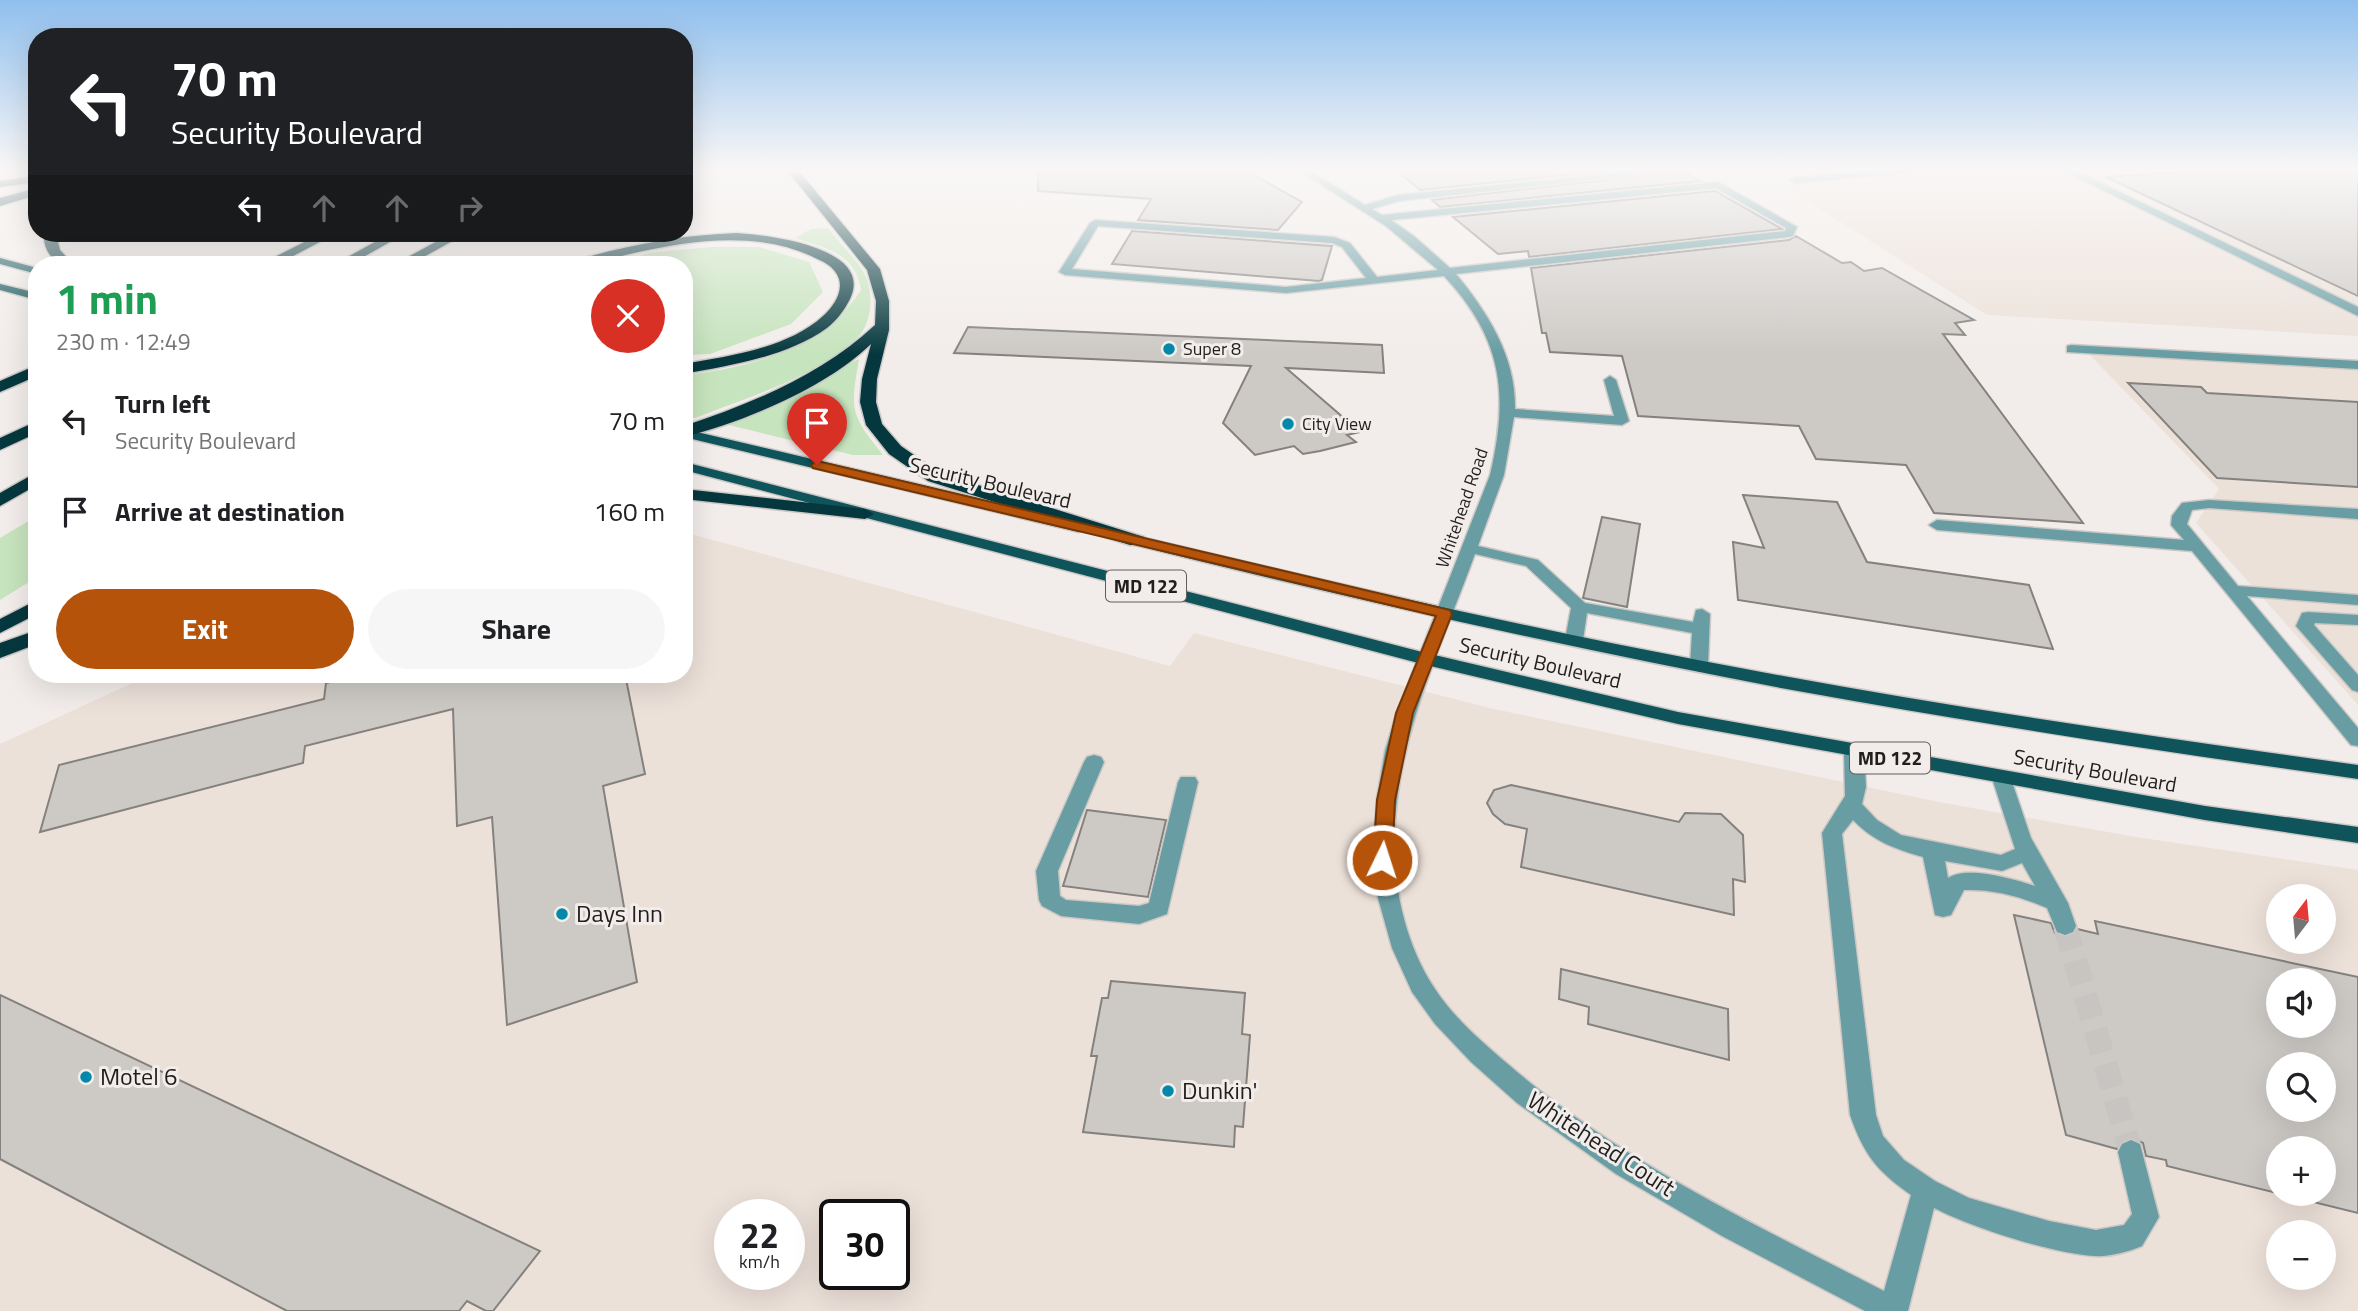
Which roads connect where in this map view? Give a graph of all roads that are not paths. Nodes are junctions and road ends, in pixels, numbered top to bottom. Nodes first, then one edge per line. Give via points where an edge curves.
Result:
1 (842, 231) edge
2 (1090, 231) edge
3 (1210, 231) edge
4 (1399, 231) edge
5 (1790, 231) edge
6 (2192, 231) edge
7 (693, 240) edge
8 (313, 242) edge
9 (383, 242) edge
10 (444, 242) edge
11 (666, 242) edge
12 (284, 256) edge
13 (357, 256) edge
14 (417, 256) edge
15 (607, 256) edge
16 (0, 261) edge
17 (28, 269) edge
18 (1447, 271) junction
19 (1372, 278) junction
20 (0, 287) edge
21 (28, 295) edge
22 (2358, 312) edge
23 (881, 327) junction
24 (2071, 349) dead end
25 (2358, 365) edge
26 (693, 367) edge
27 (28, 374) edge
28 (1610, 380) dead end
29 (0, 387) edge
30 (1508, 413) junction
31 (28, 429) edge
32 (693, 429) edge
33 (693, 435) edge
34 (0, 443) edge
35 (693, 468) edge
36 (28, 470) edge
37 (28, 483) edge
38 (0, 486) edge
39 (693, 495) edge
40 (0, 501) edge
41 (865, 514) junction
42 (2358, 514) edge
43 (1937, 525) dead end
44 (1137, 541) junction
45 (2194, 545) junction
46 (1469, 548) junction
47 (2232, 590) junction
48 (2358, 600) edge
49 (1580, 607) junction
50 (28, 611) edge
51 (1445, 614) junction
52 (2358, 620) edge
53 (0, 627) edge
54 (28, 639) edge
55 (1574, 640) junction
56 (0, 650) edge
57 (1426, 659) junction
58 (1699, 666) junction
59 (2358, 686) edge
60 (2358, 740) edge
61 (1854, 752) junction
62 (1094, 761) dead end
63 (2358, 772) edge
64 (2002, 778) junction
65 (1188, 782) dead end
66 (1852, 806) junction
67 (2358, 835) edge
68 (1933, 852) junction
69 (2027, 853) junction
70 (2057, 904) junction
71 (2064, 926) tunnel mouth
72 (2131, 1152) tunnel mouth
73 (1926, 1190) junction
74 (1894, 1311) edge

1 - 23 highway via 882,287
2 - 19 street via 1065,272 1286,290
3 - 19 street via 1334,240 1346,245
4 - 18 street, Whitehead Road
5 - 18 street
6 - 22 street
7 - 26 highway via 739,238 808,250 841,269 848,282 838,309 804,335 765,351
8 - 12 highway
9 - 13 highway
10 - 14 highway
11 - 15 highway
16 - 17 main road
18 - 19 street
18 - 30 street, Whitehead Road via 1492,339 1507,384
20 - 21 main road
23 - 32 highway via 864,346 826,372
23 - 44 highway via 866,400 871,421 907,462 934,478
24 - 25 street
27 - 29 highway
28 - 30 street via 1622,421
30 - 46 street, Whitehead Road via 1497,475
31 - 34 highway
33 - 44 main road, Security Boulevard / MD 122
35 - 41 main road, Security Boulevard / MD 122
36 - 38 highway
37 - 40 highway
39 - 41 highway
41 - 57 main road, Security Boulevard / MD 122
42 - 45 street via 2187,506 2179,525
43 - 45 street
44 - 51 main road, Security Boulevard / MD 122
45 - 47 street
46 - 49 street via 1532,563
46 - 51 street, Whitehead Road
47 - 48 street
47 - 60 street
49 - 55 street
49 - 58 street via 1702,622
50 - 53 highway
51 - 55 main road, Security Boulevard / MD 122
51 - 57 street, Whitehead Court
52 - 59 street via 2308,617 2305,626
54 - 56 highway
55 - 58 main road, Security Boulevard / MD 122
57 - 61 main road, Security Boulevard / MD 122 via 1678,719
57 - 74 street, Whitehead Court via 1404,713 1391,768 1382,860 1391,915 1414,975 1445,1022 1544,1111 1618,1160 1736,1229
58 - 63 main road, Security Boulevard / MD 122 via 2017,722
61 - 64 main road, Security Boulevard / MD 122
61 - 66 street via 1858,792
62 - 65 street via 1048,871 1050,900 1061,908 1139,915 1158,908
64 - 67 main road, Security Boulevard / MD 122
64 - 69 street
66 - 68 street via 1894,841
66 - 73 street via 1832,833 1863,1115 1872,1143 1895,1169
68 - 69 street via 2002,863
68 - 70 street via 1943,909 1957,882 1976,881 2040,895
69 - 70 street
70 - 71 street
72 - 73 street via 2146,1217 2132,1237 2096,1244 1965,1210
73 - 74 street

